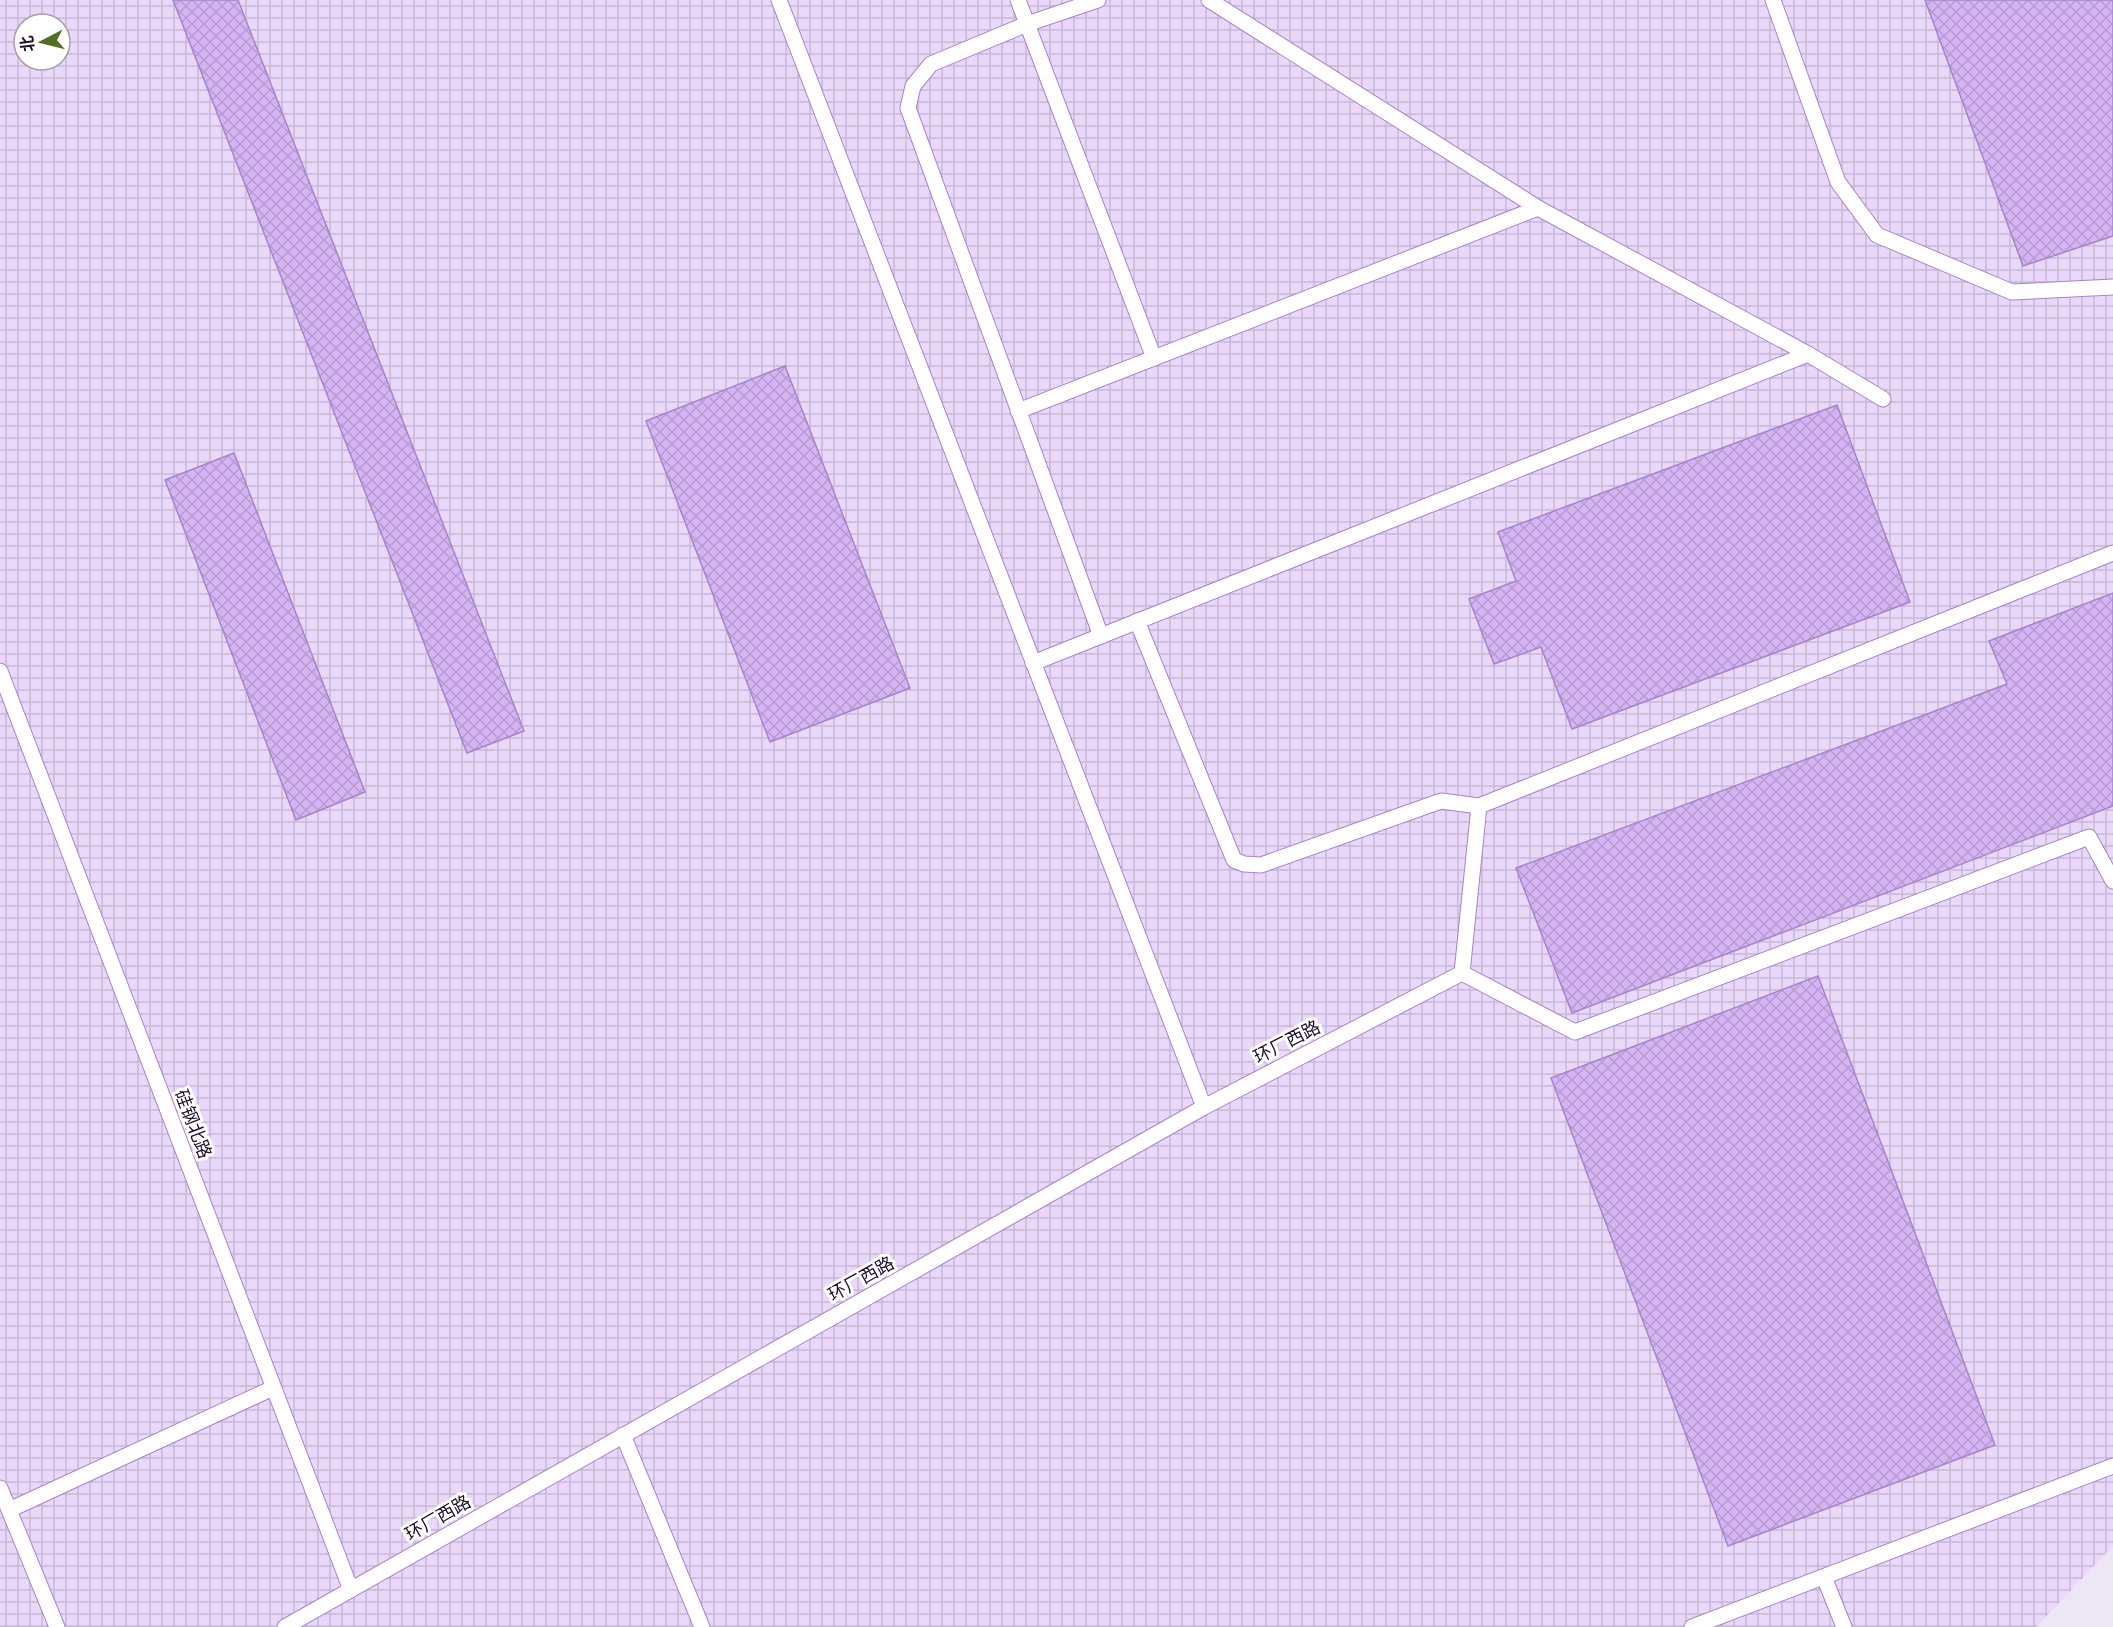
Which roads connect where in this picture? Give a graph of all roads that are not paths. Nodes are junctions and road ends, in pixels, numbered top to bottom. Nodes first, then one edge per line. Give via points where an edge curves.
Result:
1 (779, 0) edge
2 (1018, 0) edge
3 (1098, 0) edge
4 (1209, 0) edge
5 (1773, 0) edge
6 (1027, 24) junction
7 (1538, 208) junction
8 (2113, 287) edge
9 (1808, 354) junction
10 (1154, 358) junction
11 (1883, 399) dead end
12 (1018, 411) junction
13 (2113, 553) edge
14 (1137, 621) junction
15 (1101, 636) junction
16 (1033, 663) junction
17 (0, 671) edge
18 (1479, 806) junction
19 (2113, 881) edge
20 (1462, 974) junction
21 (1204, 1107) junction
22 (273, 1388) junction
23 (623, 1436) junction
24 (2113, 1466) edge
25 (0, 1488) edge
26 (9, 1510) junction
27 (1824, 1577) junction
28 (351, 1590) junction
29 (57, 1627) edge
30 (285, 1627) edge
31 (702, 1627) edge
32 (1692, 1627) edge
33 (1844, 1627) edge

1 - 16 lane
2 - 6 lane
3 - 6 lane
4 - 7 lane
5 - 8 lane via 1838,182 1877,235 2012,292
6 - 10 lane
6 - 12 lane via 931,64 913,86 908,108
7 - 9 lane
7 - 10 lane
9 - 11 lane
9 - 14 lane
10 - 12 lane
12 - 15 lane
13 - 18 lane
14 - 15 lane
14 - 18 lane via 1234,860 1261,866 1441,801
15 - 16 lane
16 - 21 lane
17 - 22 lane, 硅钢北路
18 - 20 lane
19 - 20 lane via 2089,837 1575,1032
20 - 21 lane, 环厂西路
21 - 23 lane, 环厂西路
22 - 26 lane
22 - 28 lane, 硅钢北路
23 - 28 lane, 环厂西路
23 - 31 lane
24 - 27 lane
25 - 26 lane
26 - 29 lane
27 - 32 lane
27 - 33 lane
28 - 30 lane, 环厂西路

